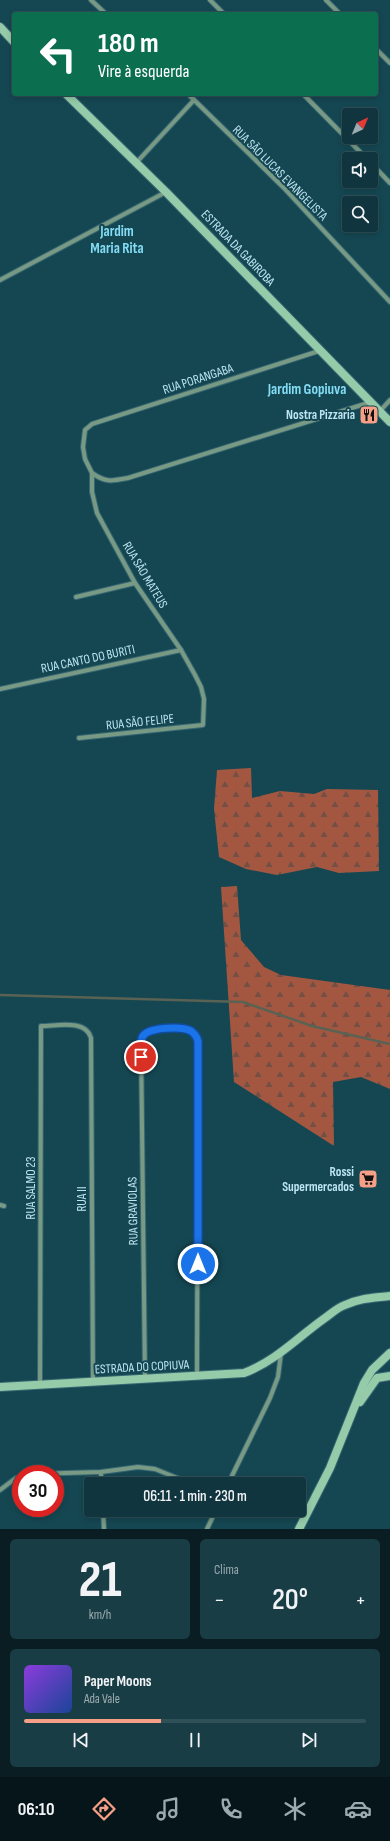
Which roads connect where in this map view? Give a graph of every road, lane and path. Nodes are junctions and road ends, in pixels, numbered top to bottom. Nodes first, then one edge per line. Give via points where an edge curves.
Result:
1 (91, 0) edge
2 (210, 0) edge
3 (326, 0) edge
4 (104, 12) edge
5 (222, 12) edge
6 (338, 12) edge
7 (0, 27) edge
8 (12, 40) edge
9 (378, 51) edge
10 (390, 63) edge
11 (68, 96) edge
12 (190, 96) edge
13 (305, 96) edge
14 (194, 100) junction
15 (360, 152) edge
16 (136, 163) junction
17 (378, 170) edge
18 (390, 183) edge
19 (166, 192) junction
20 (0, 280) edge
21 (390, 302) edge
22 (320, 350) junction
23 (390, 400) edge
24 (371, 402) junction
25 (380, 411) junction
26 (390, 422) edge
27 (85, 430) joint
28 (92, 473) junction
29 (135, 583) junction
30 (76, 597) dead end
31 (181, 650) junction
32 (0, 689) edge
33 (203, 725) joint
34 (79, 738) dead end
35 (77, 1025) joint
36 (390, 1296) edge
37 (281, 1353) junction
38 (390, 1354) edge
39 (198, 1376) junction
40 (390, 1376) edge
41 (145, 1379) junction
42 (93, 1382) junction
43 (40, 1385) junction
44 (0, 1387) edge
45 (352, 1412) junction
46 (101, 1472) junction
47 (64, 1473) edge
48 (101, 1477) edge
49 (175, 1477) edge
50 (231, 1477) edge
51 (12, 1481) edge
52 (0, 1490) edge
53 (103, 1517) edge
54 (213, 1517) edge
55 (104, 1529) edge
56 (207, 1529) edge
57 (299, 1529) edge

1 - 4 street
2 - 5 street
3 - 6 street
7 - 8 street
9 - 10 street
11 - 16 street, ESTRADA DA GABIROBA
12 - 14 street, RUA SÃO LUCAS EVANGELISTA
13 - 15 street
14 - 16 street
14 - 21 street, RUA SÃO LUCAS EVANGELISTA via 283,187
16 - 19 street, ESTRADA DA GABIROBA
17 - 18 street
19 - 20 street
19 - 22 street, ESTRADA DA GABIROBA
22 - 24 street, ESTRADA DA GABIROBA
22 - 27 street, RUA PORANGABA via 92,424
23 - 25 street
24 - 25 street, ESTRADA DA GABIROBA
24 - 28 street via 128,478 103,480
25 - 26 street, ESTRADA DA GABIROBA
27 - 28 street, RUA SÃO MATEUS via 85,459
28 - 29 street, RUA SÃO MATEUS via 92,492 97,513
29 - 30 street
29 - 31 street, RUA SÃO MATEUS
31 - 32 street, RUA CANTO DO BURITI
31 - 33 street, RUA SÃO MATEUS via 201,688 204,699
33 - 34 street, RUA SÃO FELIPE
35 - 42 street, RUA II via 86,1028 91,1038
35 - 43 street, RUA SALMO 23 via 41,1026
36 - 37 street, ESTRADA DO COPIUVA via 363,1298 344,1305
37 - 39 street, ESTRADA DO COPIUVA via 244,1373
37 - 50 street via 278,1377 270,1398
38 - 45 street via 372,1370
39 - 41 street, ESTRADA DO COPIUVA
39 - 41 street, RUA GRAVIOLAS via 198,1041 196,1034 190,1030 162,1028 144,1034 141,1042
40 - 45 street via 377,1378
41 - 42 street, ESTRADA DO COPIUVA
42 - 43 street, ESTRADA DO COPIUVA
43 - 44 street, ESTRADA DO COPIUVA
45 - 57 street via 330,1468
46 - 47 street
46 - 48 street
46 - 49 street via 138,1467 155,1469
51 - 52 street
53 - 55 street
54 - 56 street

